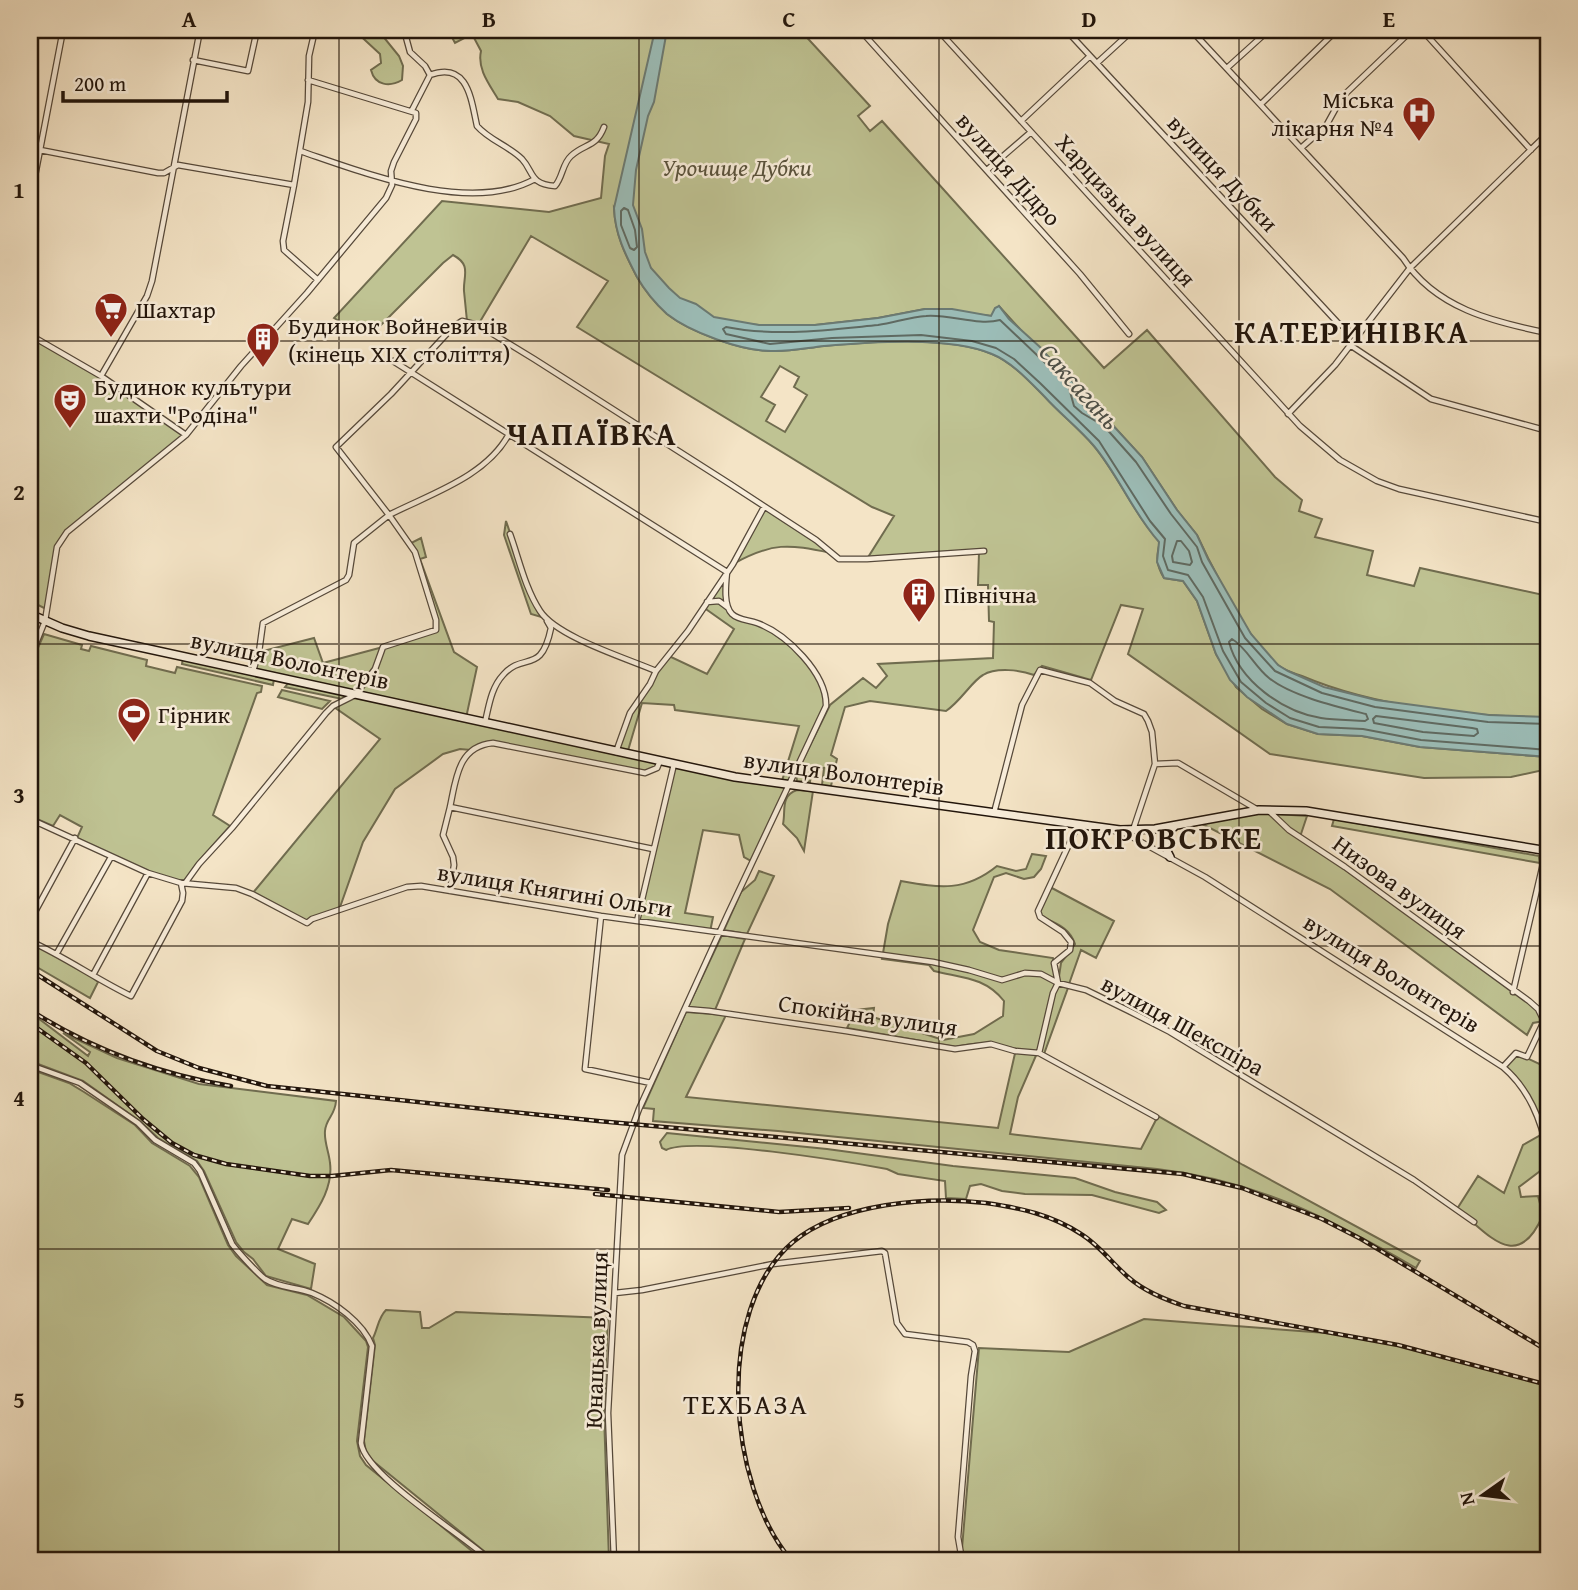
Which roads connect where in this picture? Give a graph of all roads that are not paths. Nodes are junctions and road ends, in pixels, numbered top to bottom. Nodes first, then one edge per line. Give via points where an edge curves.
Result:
1 (62, 30) edge
2 (200, 30) edge
3 (257, 30) edge
4 (315, 30) edge
5 (404, 30) edge
6 (860, 30) edge
7 (938, 30) edge
8 (1066, 30) edge
9 (1133, 30) edge
10 (1191, 30) edge
11 (1269, 30) edge
12 (1338, 30) edge
13 (1412, 30) edge
14 (1422, 30) edge
15 (1090, 56) junction
16 (193, 60) junction
17 (1097, 63) junction
18 (1227, 68) junction
19 (430, 75) junction
20 (308, 79) junction
21 (1261, 104) junction
22 (412, 110) junction
23 (1021, 121) junction
24 (604, 127) dead end
25 (1031, 132) junction
26 (1548, 133) edge
27 (1301, 148) junction
28 (40, 150) junction
29 (300, 150) junction
30 (1531, 150) junction
31 (173, 167) junction
32 (987, 170) junction
33 (535, 179) junction
34 (392, 181) junction
35 (294, 185) junction
36 (30, 202) edge
37 (1410, 268) junction
38 (318, 280) junction
39 (1548, 333) edge
40 (1129, 334) dead end
41 (30, 335) edge
42 (1356, 336) junction
43 (1350, 345) junction
44 (393, 361) dead end
45 (410, 372) junction
46 (102, 376) junction
47 (1288, 414) junction
48 (1548, 431) edge
49 (509, 434) junction
50 (186, 435) junction
51 (764, 507) junction
52 (389, 516) junction
53 (1548, 522) edge
54 (510, 534) dead end
55 (984, 551) dead end
56 (727, 572) junction
57 (707, 601) junction
58 (728, 608) junction
59 (30, 614) edge
60 (545, 618) junction
61 (45, 621) junction
62 (30, 658) edge
63 (656, 671) junction
64 (253, 672) junction
65 (355, 695) junction
66 (485, 722) junction
67 (616, 752) junction
68 (660, 761) junction
69 (674, 764) junction
70 (1155, 764) junction
71 (788, 785) junction
72 (450, 807) junction
73 (1259, 810) junction
74 (1268, 810) junction
75 (994, 814) junction
76 (30, 818) edge
77 (37, 822) junction
78 (1178, 824) junction
79 (1079, 825) junction
80 (1120, 830) junction
81 (1133, 831) junction
82 (30, 836) edge
83 (75, 838) junction
84 (653, 849) junction
85 (1547, 851) edge
86 (111, 857) junction
87 (1170, 857) junction
88 (148, 873) junction
89 (183, 882) junction
90 (450, 891) junction
91 (601, 916) junction
92 (30, 921) edge
93 (637, 921) junction
94 (721, 933) junction
95 (30, 941) edge
96 (57, 953) junction
97 (93, 975) junction
98 (1058, 983) junction
99 (1513, 992) junction
100 (685, 1009) junction
101 (1546, 1020) edge
102 (1039, 1053) junction
103 (30, 1065) edge
104 (1503, 1067) junction
105 (651, 1083) junction
106 (1156, 1117) dead end
107 (1548, 1153) edge
108 (1474, 1222) dead end
109 (615, 1293) junction
110 (490, 1560) edge
111 (614, 1560) edge
112 (962, 1560) edge

1 - 28 street
2 - 16 street
3 - 16 street via 248,71
4 - 20 street
5 - 19 street via 410,52
6 - 32 street, вулиця Дідро
7 - 23 street, Харцизька вулиця
8 - 15 street, вулиця Дубки
9 - 17 street
10 - 18 street
11 - 18 street
12 - 21 street
13 - 27 street via 1342,97 1326,126
14 - 30 street
15 - 17 street, вулиця Дубки
15 - 23 street
16 - 31 street
17 - 42 street, вулиця Дубки via 1337,322
18 - 21 street
19 - 22 street
19 - 33 street via 447,71 458,76 468,89 477,126 522,159
20 - 22 street
20 - 29 street
21 - 27 street
22 - 34 street via 416,119 394,162
23 - 25 street, Харцизька вулиця
24 - 33 street via 595,142 569,158 555,186
25 - 32 street
25 - 47 street, Харцизька вулиця
26 - 30 street
27 - 37 street
28 - 31 street via 158,173
28 - 36 street
29 - 34 street
29 - 35 street
30 - 37 street
31 - 35 street
31 - 46 street via 148,296
32 - 40 street, вулиця Дідро
33 - 34 street via 519,187 477,194
34 - 38 street via 386,198
35 - 38 street via 284,250
37 - 39 street via 1430,288 1467,311
37 - 42 street
38 - 50 street
41 - 46 street
42 - 43 street
43 - 47 street
43 - 48 street via 1431,399
44 - 45 street
45 - 49 street
45 - 51 street via 457,323 478,325
45 - 52 street via 336,447
46 - 50 street
47 - 53 street, Харцизька вулиця via 1325,449 1377,481
49 - 52 street via 483,466
49 - 56 street
50 - 61 street via 66,532 57,547
51 - 55 street via 839,559
51 - 56 street
52 - 64 street via 354,543 346,580 263,623
52 - 65 street via 415,552 437,627 383,647 375,669
54 - 60 street via 531,597
56 - 57 street
56 - 58 street
57 - 58 street, Юнацька вулиця via 719,601
57 - 63 street
58 - 71 street, Юнацька вулиця via 783,639 825,689 827,706
59 - 61 street, вулиця Волонтерів
60 - 63 street via 573,636
60 - 66 street via 551,628 543,654 501,676
61 - 62 street
61 - 64 street, вулиця Волонтерів via 89,636
63 - 67 street via 629,713
64 - 65 street, вулиця Волонтерів
65 - 66 street, вулиця Волонтерів
65 - 89 street via 333,706
66 - 67 street, вулиця Волонтерів
67 - 68 street, вулиця Волонтерів
68 - 69 street, вулиця Волонтерів
68 - 72 street via 657,768 645,773 493,743 478,745 459,767
69 - 71 street, вулиця Волонтерів
69 - 84 street
70 - 73 street via 1178,763
70 - 75 street via 1152,732 1144,714 1090,683 1040,670 1022,705
70 - 81 street
71 - 75 street, вулиця Волонтерів
71 - 94 street, Юнацька вулиця
72 - 84 street
72 - 90 street via 443,835 454,864
73 - 74 street
73 - 78 street
74 - 85 street via 1336,814
74 - 99 street, Низова вулиця via 1289,830
75 - 79 street, вулиця Волонтерів
76 - 77 street
77 - 82 street
77 - 83 street
78 - 81 street
78 - 87 street via 1164,839
79 - 80 street, вулиця Волонтерів
79 - 98 street via 1038,911 1071,942 1070,950 1054,963
80 - 81 street
80 - 87 street, вулиця Волонтерів
83 - 86 street
83 - 92 street
84 - 93 street
85 - 99 street
86 - 88 street
86 - 96 street
87 - 104 street, вулиця Волонтерів
88 - 89 street
88 - 97 street
89 - 90 street, вулиця Княгині Ольги via 244,891 307,923 407,887
89 - 97 street via 182,901 131,996
90 - 91 street, вулиця Княгині Ольги
91 - 93 street, вулиця Княгині Ольги
91 - 105 street via 585,1069
93 - 94 street, вулиця Княгині Ольги
94 - 98 street, вулиця Шекспіра via 933,962 1002,980 1041,974
94 - 100 street, Юнацька вулиця
95 - 96 street
96 - 97 street
98 - 102 street
98 - 108 street, вулиця Шекспіра via 1086,990 1170,1032 1414,1180
99 - 101 street, Низова вулиця
100 - 102 street, Спокійна вулиця via 955,1049 991,1044
100 - 105 street, Юнацька вулиця
101 - 104 street via 1527,1057 1516,1053
102 - 106 street, Спокійна вулиця
103 - 110 street via 80,1083 155,1140 194,1163 239,1254 264,1278 312,1293 360,1327 372,1346 362,1452 403,1492
104 - 107 street, вулиця Волонтерів via 1525,1090
105 - 109 street, Юнацька вулиця via 622,1155
109 - 111 street, Юнацька вулиця via 608,1413
109 - 112 street via 772,1264 885,1253 900,1330 968,1342 975,1351 958,1536

